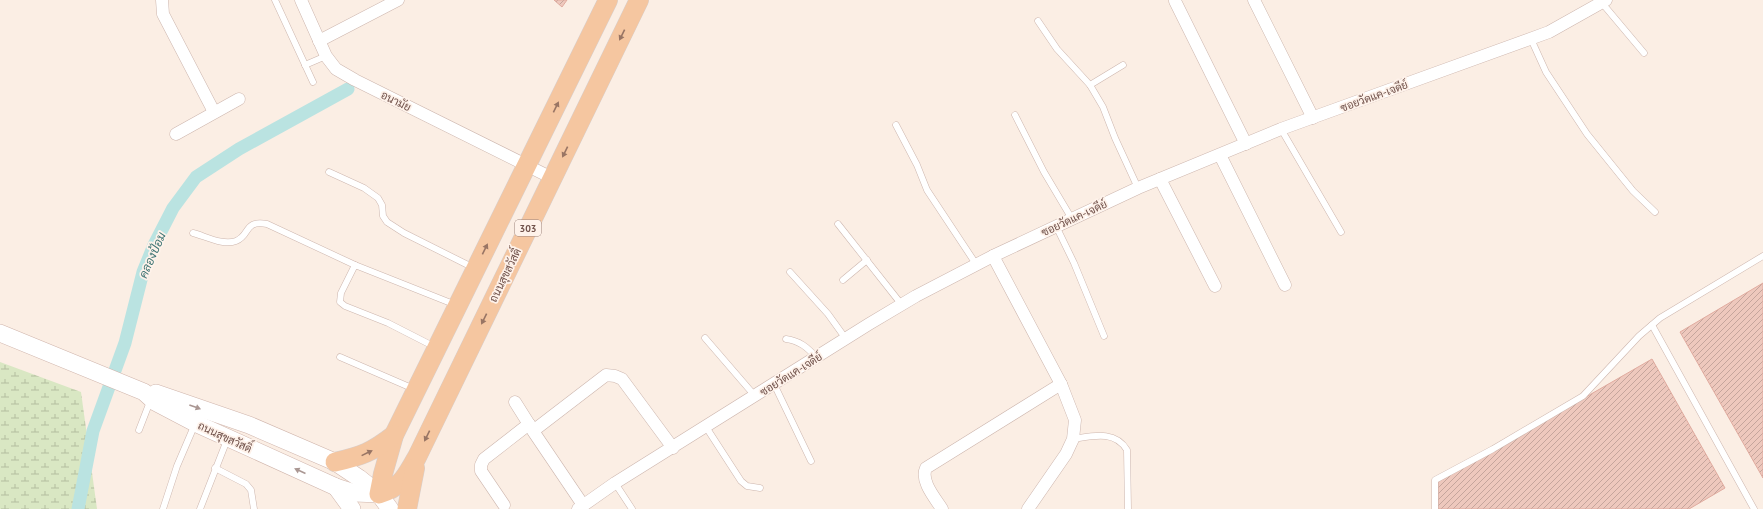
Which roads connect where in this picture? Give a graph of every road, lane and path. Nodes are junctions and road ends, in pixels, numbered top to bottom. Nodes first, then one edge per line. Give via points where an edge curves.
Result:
1 (162, 0) edge
2 (275, 0) edge
3 (301, 0) edge
4 (398, 0) edge
5 (608, 0) edge
6 (639, 0) edge
7 (1254, 0) edge
8 (1175, 1) dead end
9 (1604, 1) edge
10 (1038, 21) dead end
11 (1530, 39) junction
12 (319, 41) junction
13 (1644, 53) dead end
14 (326, 56) junction
15 (305, 65) junction
16 (1123, 65) dead end
17 (313, 82) dead end
18 (1090, 85) junction
19 (239, 99) dead end
20 (214, 112) junction
21 (1015, 116) dead end
22 (1313, 118) junction
23 (896, 125) dead end
24 (1281, 129) junction
25 (176, 134) dead end
26 (1246, 144) junction
27 (1220, 155) junction
28 (527, 166) junction
29 (329, 172) dead end
30 (552, 178) junction
31 (1160, 179) junction
32 (1138, 188) junction
33 (1655, 212) dead end
34 (1072, 218) junction
35 (838, 224) dead end
36 (1056, 226) junction
37 (1341, 232) dead end
38 (193, 233) dead end
39 (993, 256) junction
40 (1763, 256) edge
41 (868, 260) junction
42 (976, 264) junction
43 (355, 265) junction
44 (475, 269) junction
45 (790, 272) dead end
46 (843, 280) dead end
47 (1285, 285) dead end
48 (1215, 286) dead end
49 (902, 305) junction
50 (457, 306) junction
51 (1652, 325) junction
52 (0, 333) edge
53 (1104, 336) dead end
54 (705, 338) dead end
55 (786, 339) dead end
56 (846, 339) junction
57 (436, 348) junction
58 (340, 357) dead end
59 (817, 358) junction
60 (774, 384) junction
61 (1061, 384) junction
62 (416, 390) junction
63 (152, 396) junction
64 (755, 396) junction
65 (515, 402) dead end
66 (196, 423) junction
67 (249, 426) junction
68 (531, 427) junction
69 (706, 427) junction
70 (139, 430) dead end
71 (394, 434) junction
72 (1073, 439) junction
73 (234, 442) junction
74 (673, 448) junction
75 (417, 457) junction
76 (811, 461) dead end
77 (335, 462) junction
78 (215, 468) junction
79 (615, 483) junction
80 (336, 487) junction
81 (760, 488) dead end
82 (382, 504) edge
83 (504, 505) dead end
84 (580, 507) edge
85 (163, 509) edge
86 (200, 509) edge
87 (254, 509) edge
88 (352, 509) edge
89 (407, 509) edge
90 (632, 509) edge
91 (942, 509) edge
92 (1028, 509) edge
93 (1128, 509) edge
94 (1435, 509) edge
95 (1754, 509) edge

1 - 20 street via 163,14
2 - 15 lane
3 - 12 street, อนามัย
4 - 12 street
28 -> 5 main road, 303
6 -> 30 main road, ถนนสุขสวัสดิ์ / 303
7 - 22 street
8 - 26 street
9 - 11 street, ซอยวัดแค-เจดีย์ via 1549,32
9 - 13 lane
10 - 18 lane via 1056,49
11 - 22 street, ซอยวัดแค-เจดีย์
11 - 33 lane via 1546,72 1587,134 1633,191
12 - 14 street, อนามัย
14 - 15 lane
14 - 28 street, อนามัย via 344,75
15 - 17 lane
16 - 18 lane
18 - 32 lane via 1103,107
19 - 20 street
20 - 25 street
21 - 34 lane via 1041,167
22 - 24 street, ซอยวัดแค-เจดีย์
23 - 42 lane via 927,190
24 - 26 street, ซอยวัดแค-เจดีย์
24 - 37 lane
26 - 27 street, ซอยวัดแค-เจดีย์
27 - 31 street, ซอยวัดแค-เจดีย์
27 - 47 street
28 - 30 street, อนามัย
44 -> 28 main road, 303
29 - 44 lane via 364,188 378,198 387,222
30 -> 75 main road, ถนนสุขสวัสดิ์ / 303
31 - 32 street, ซอยวัดแค-เจดีย์
31 - 48 street
32 - 34 street, ซอยวัดแค-เจดีย์
34 - 36 street, ซอยวัดแค-เจดีย์
35 - 41 lane
36 - 39 street, ซอยวัดแค-เจดีย์
36 - 53 lane
38 - 43 lane via 225,242 236,241 249,226 257,222 267,224
39 - 42 street, ซอยวัดแค-เจดีย์
39 - 61 street
40 - 51 lane
41 - 46 lane
41 - 49 lane
42 - 49 street, ซอยวัดแค-เจดีย์
43 - 50 lane
43 - 57 lane via 341,293 340,302
44 - 50 main road, 303
45 - 56 lane via 828,314
49 - 56 street, ซอยวัดแค-เจดีย์
50 - 57 main road, 303
51 - 94 lane via 1583,396 1435,480
51 - 95 lane
52 - 63 main road, ถนนสุขสวัสดิ์
54 - 64 lane
55 - 59 lane via 802,343
56 - 59 street, ซอยวัดแค-เจดีย์
57 - 62 main road, 303
58 - 62 lane
59 - 60 street, ซอยวัดแค-เจดีย์
60 - 64 street, ซอยวัดแค-เจดีย์
60 - 76 lane
61 - 72 street via 1075,420
61 - 91 street via 926,468 924,480
62 - 71 main road, 303
63 - 66 main road, ถนนสุขสวัสดิ์ / 303
63 -> 67 main road, ถนนสุขสวัสดิ์
63 - 70 lane
64 - 69 street, ซอยวัดแค-เจดีย์
65 - 68 street
66 - 73 main road, ถนนสุขสวัสดิ์ / 303
66 - 85 lane via 177,466
67 - 73 main road
67 - 77 main road, ถนนสุขสวัสดิ์
68 - 74 street via 606,375 615,376 622,379
68 - 83 street via 484,459 481,465 481,471
68 - 84 street
69 - 74 street, ซอยวัดแค-เจดีย์
69 - 81 lane via 741,481 747,486
77 -> 71 main road via 364,455 379,447
71 - 82 main road, 303 via 383,474
72 - 92 street via 1066,454
72 - 93 lane via 1096,436 1116,438 1122,442 1127,450
73 - 78 lane
80 -> 73 main road, ถนนสุขสวัสดิ์ / 303
74 - 79 street, ซอยวัดแค-เจดีย์
75 - 82 main road, ถนนสุขสวัสดิ์ / 303 via 404,479 391,490
75 - 89 main road
77 - 82 main road, ถนนสุขสวัสดิ์ via 359,478
78 - 86 lane
78 - 87 lane via 246,484 251,490
79 - 84 street, ซอยวัดแค-เจดีย์
79 - 90 lane
80 - 82 main road, ถนนสุขสวัสดิ์ / 303
80 - 88 main road

